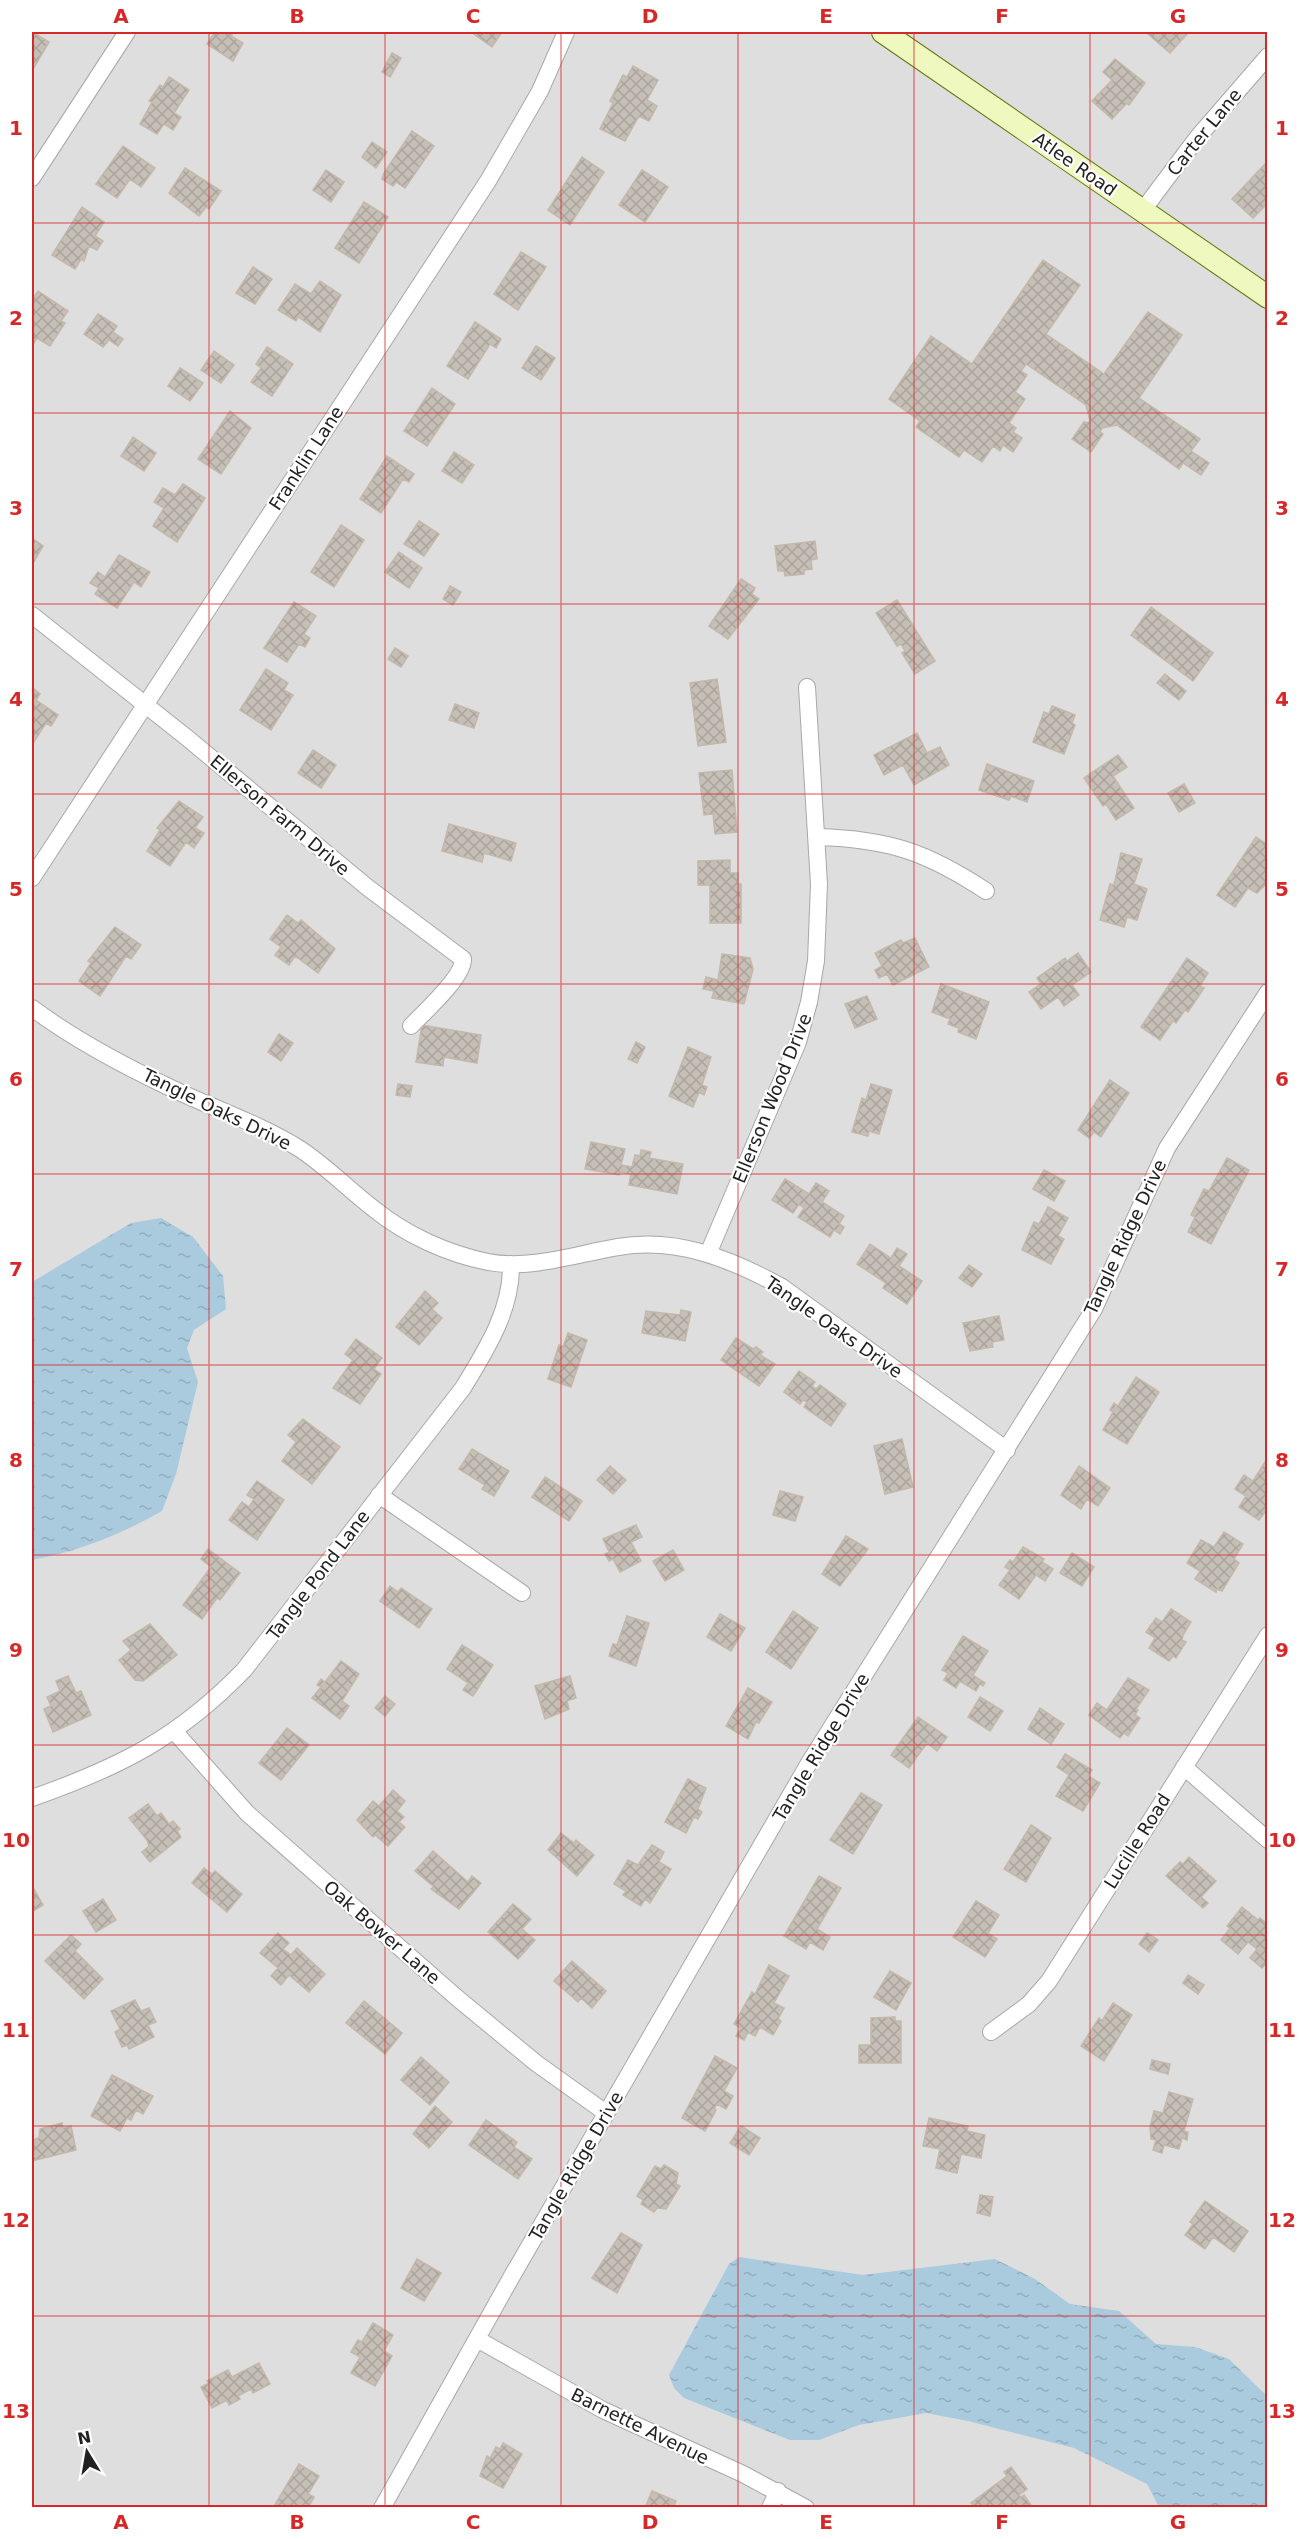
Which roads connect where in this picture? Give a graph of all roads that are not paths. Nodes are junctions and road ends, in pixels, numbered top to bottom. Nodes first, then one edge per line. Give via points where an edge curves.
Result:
1 (127, 32) edge
2 (566, 32) edge
3 (883, 32) edge
4 (1268, 56) edge
5 (32, 178) edge
6 (1143, 210) junction
7 (1268, 297) edge
8 (32, 615) edge
9 (807, 687) dead end
10 (144, 703) junction
11 (818, 837) junction
12 (32, 878) edge
13 (986, 891) dead end
14 (1268, 992) edge
15 (32, 1008) edge
16 (411, 1026) dead end
17 (708, 1254) junction
18 (511, 1264) junction
19 (1007, 1450) junction
20 (379, 1495) junction
21 (522, 1593) dead end
22 (1268, 1635) edge
23 (175, 1732) junction
24 (1184, 1767) junction
25 (32, 1798) edge
26 (1268, 1840) edge
27 (991, 2032) dead end
28 (606, 2113) junction
29 (477, 2339) junction
30 (778, 2491) junction
31 (382, 2508) edge
32 (770, 2508) edge
33 (806, 2508) edge

1 - 5 street
2 - 10 street, Franklin Lane via 540,92 488,181
3 - 6 main road, Atlee Road
4 - 6 street, Carter Lane via 1197,138
6 - 7 main road, Atlee Road
8 - 10 street, Ellerson Farm Drive
9 - 11 street, Ellerson Wood Drive
10 - 12 street, Franklin Lane
10 - 16 street, Ellerson Farm Drive via 367,887 463,959 455,979
11 - 13 street via 893,844 955,870
11 - 17 street, Ellerson Wood Drive via 816,961 809,1002 798,1042
14 - 19 street, Tangle Ridge Drive via 1167,1148 1094,1309
15 - 18 street, Tangle Oaks Drive via 172,1089 301,1150 376,1211 412,1234 445,1249 488,1262
17 - 18 street, Tangle Oaks Drive via 651,1244
17 - 19 street, Tangle Oaks Drive via 782,1287
18 - 20 street, Tangle Pond Lane via 509,1294 485,1351 463,1388
19 - 28 street, Tangle Ridge Drive via 809,1762
20 - 21 street
20 - 23 street, Tangle Pond Lane via 244,1670 213,1702
22 - 24 street, Lucille Road
23 - 25 street, Tangle Pond Lane via 106,1770
23 - 28 street, Oak Bower Lane via 247,1813 456,1997 536,2063
24 - 26 street
24 - 27 street, Lucille Road via 1049,1981 1029,2004
28 - 29 street, Tangle Ridge Drive
29 - 30 street, Barnette Avenue via 603,2410
29 - 31 street, Tangle Ridge Drive
30 - 32 street
30 - 33 street, Barnette Avenue

